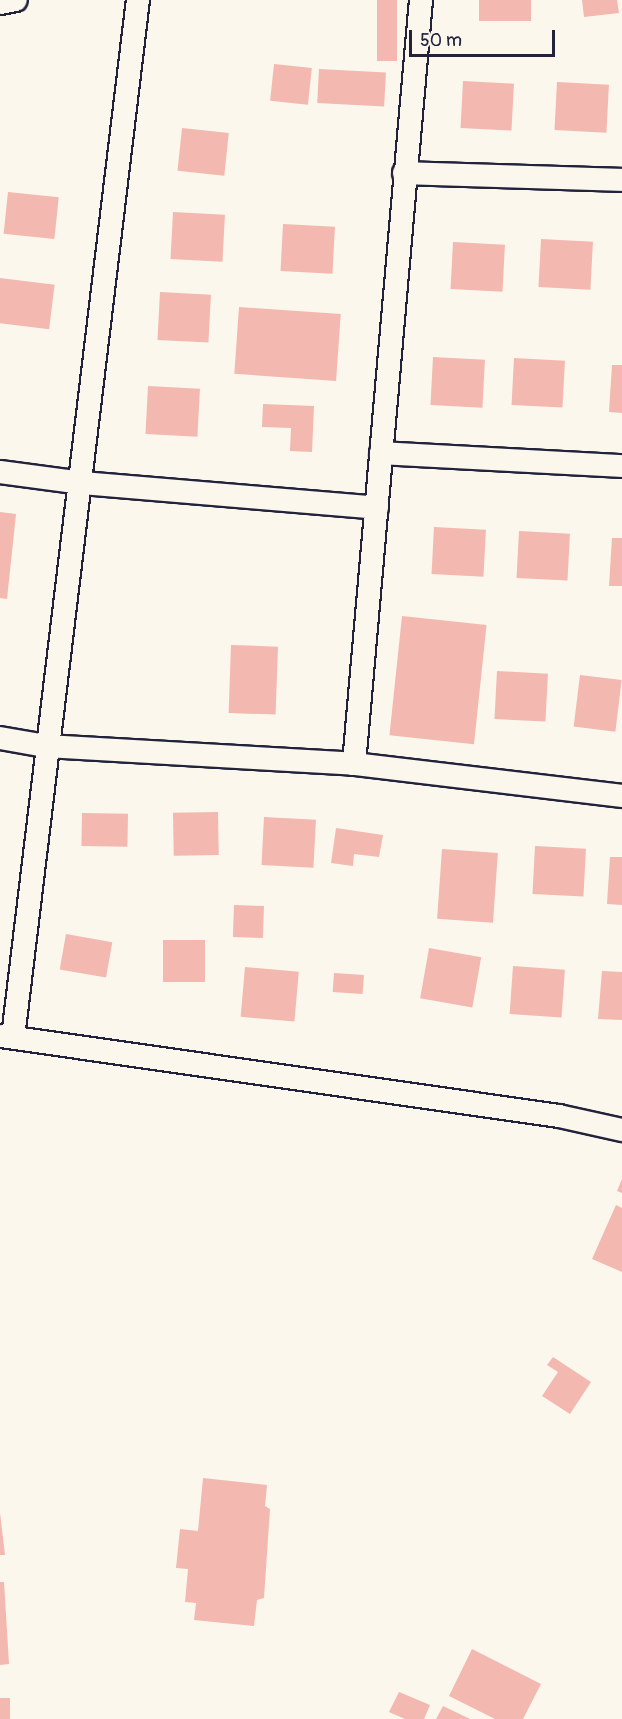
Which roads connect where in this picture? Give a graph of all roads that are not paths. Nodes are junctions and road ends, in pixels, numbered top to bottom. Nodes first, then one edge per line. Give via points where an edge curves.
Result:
1 (16, 0) edge
2 (138, 0) edge
3 (421, 0) edge
4 (0, 3) edge
5 (404, 173) junction
6 (622, 180) edge
7 (381, 453) junction
8 (622, 466) edge
9 (0, 472) edge
10 (82, 483) junction
11 (377, 508) junction
12 (0, 738) edge
13 (46, 746) junction
14 (354, 764) junction
15 (622, 796) edge
16 (7, 1036) edge
17 (622, 1130) edge

1 - 4 street
2 - 10 street
3 - 5 street
5 - 6 street
5 - 7 street
7 - 8 street
7 - 11 street
9 - 10 street
10 - 11 street
10 - 13 street
11 - 14 street
12 - 13 street
13 - 14 street
13 - 16 street
14 - 15 street
16 - 17 street via 559,1116

